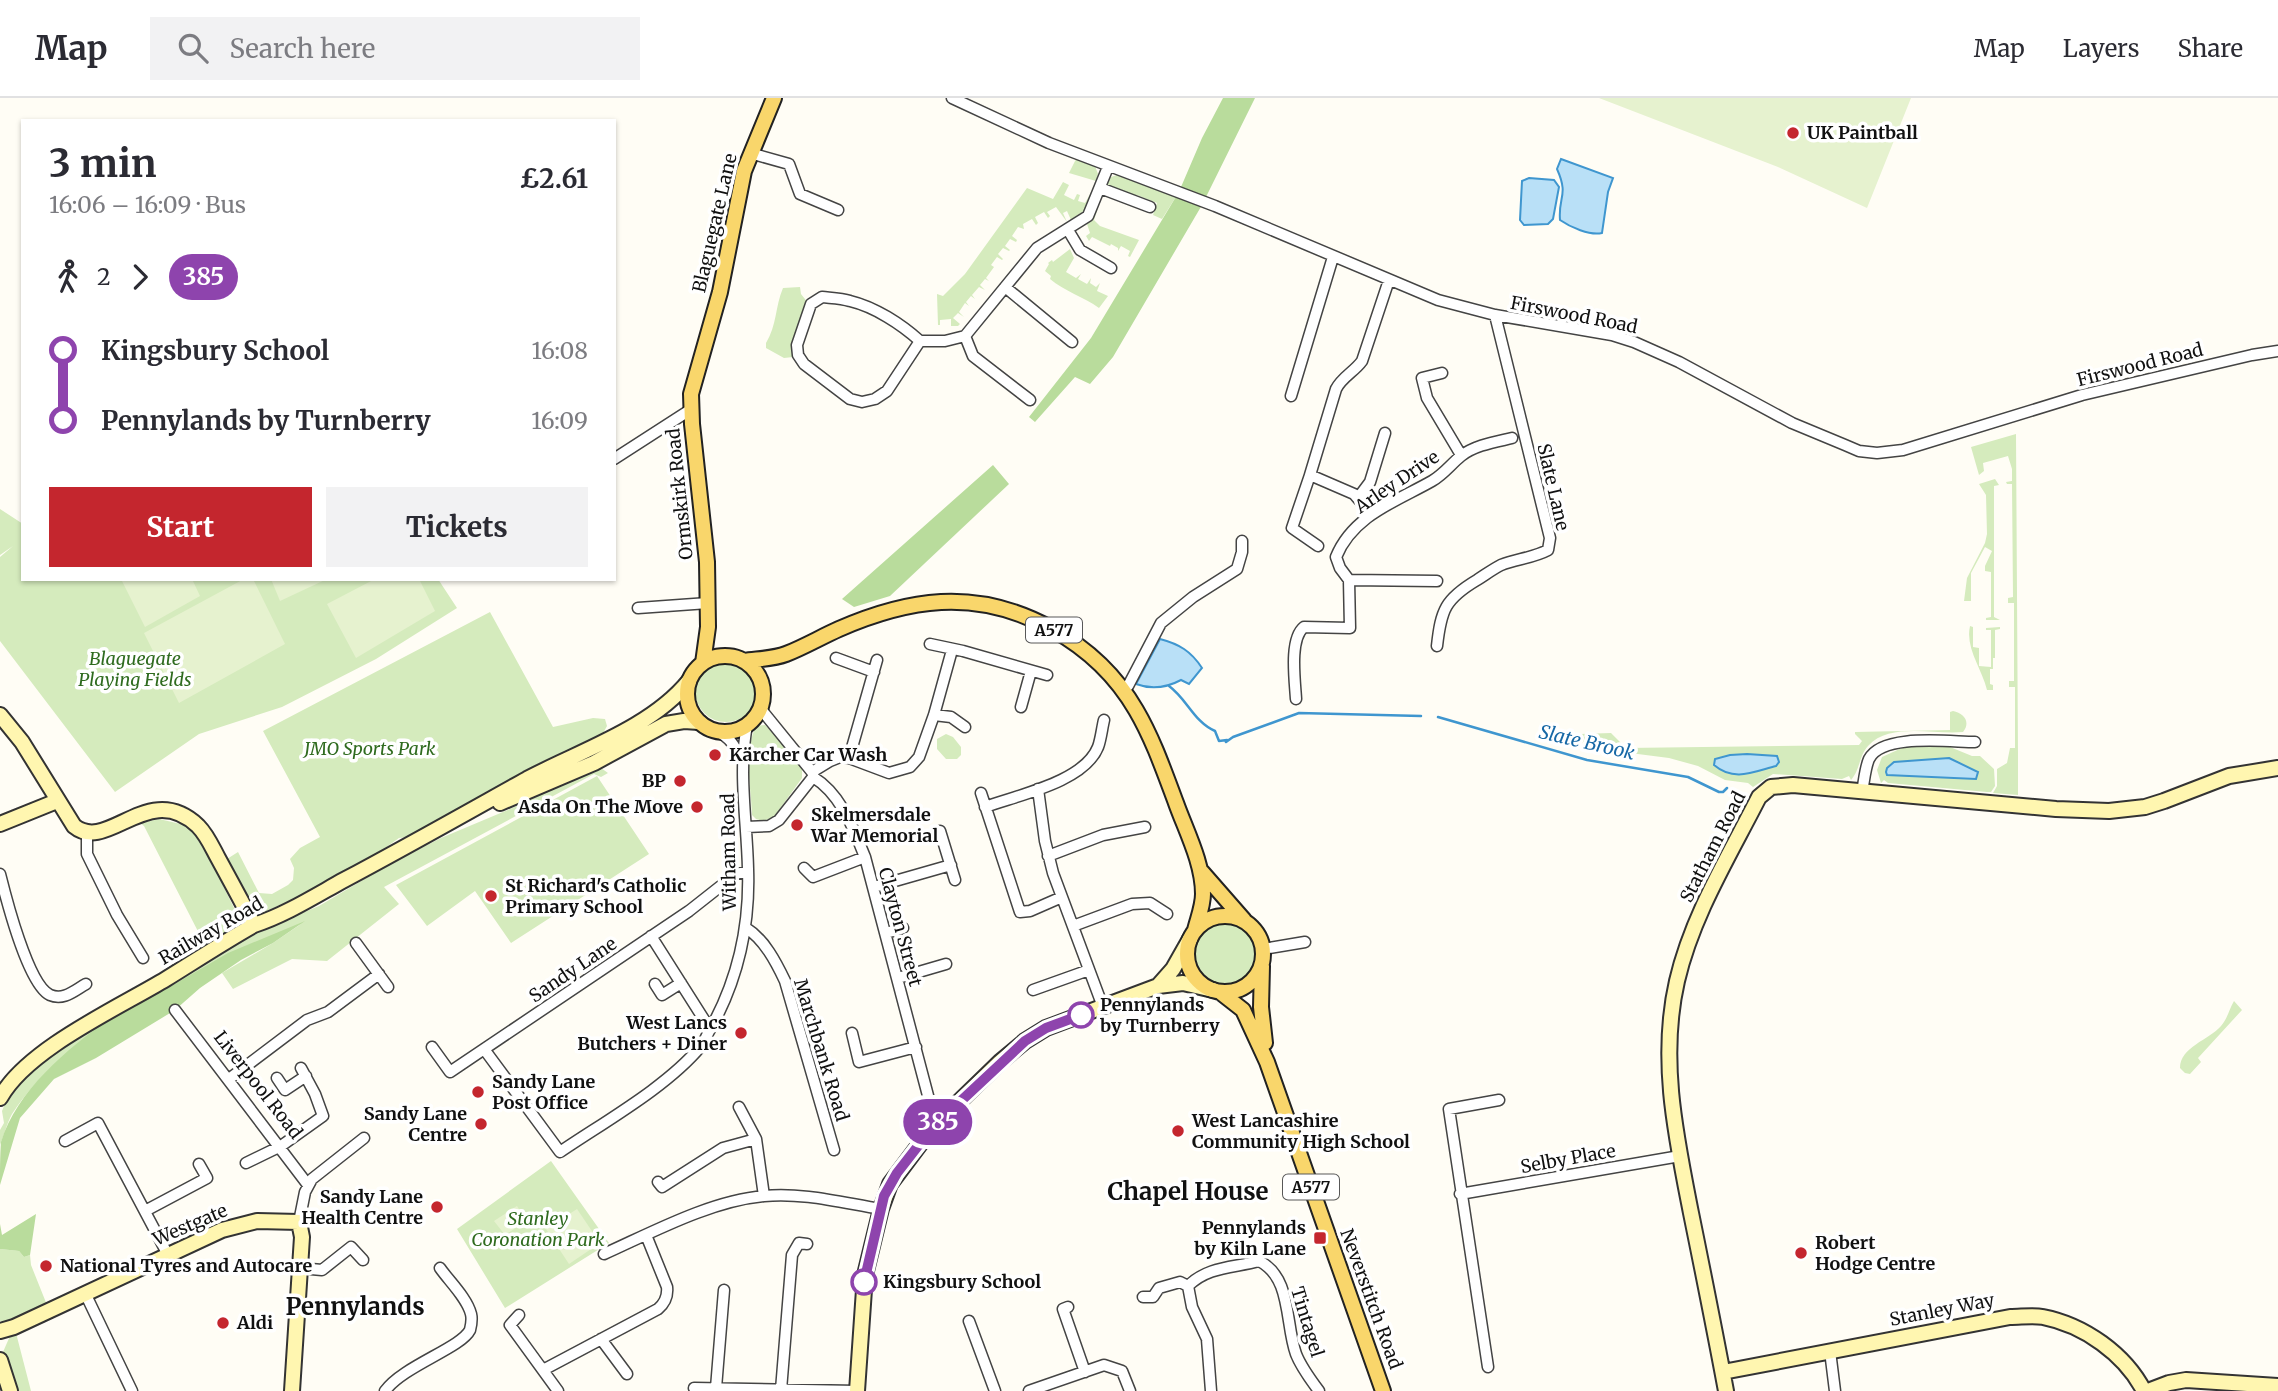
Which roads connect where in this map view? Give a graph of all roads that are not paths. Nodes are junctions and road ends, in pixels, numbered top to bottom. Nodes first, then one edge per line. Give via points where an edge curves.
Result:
1 (774, 98) edge
2 (952, 98) edge
3 (750, 153) junction
4 (1108, 167) junction
5 (1100, 188) junction
6 (1150, 207) dead end
7 (838, 210) dead end
8 (1068, 230) junction
9 (1333, 257) junction
10 (1111, 268) dead end
11 (1389, 280) junction
12 (1005, 288) junction
13 (1495, 316) junction
14 (965, 336) junction
15 (920, 341) junction
16 (1072, 342) dead end
17 (2278, 351) edge
18 (700, 358) joint
19 (1442, 373) dead end
20 (1291, 396) dead end
21 (1030, 400) dead end
22 (690, 410) junction
23 (1385, 433) dead end
24 (1512, 438) dead end
25 (1461, 455) junction
26 (616, 457) edge
27 (1310, 475) junction
28 (1358, 498) junction
29 (1371, 514) junction
30 (1242, 541) dead end
31 (1318, 545) dead end
32 (1349, 580) junction
33 (1437, 580) dead end
34 (708, 603) junction
35 (638, 608) dead end
36 (708, 627) junction
37 (930, 644) dead end
38 (1437, 646) dead end
39 (952, 650) junction
40 (783, 655) junction
41 (725, 656) junction
42 (836, 659) dead end
43 (877, 660) dead end
44 (744, 661) junction
45 (703, 663) junction
46 (1031, 671) junction
47 (874, 672) junction
48 (1047, 675) dead end
49 (689, 681) junction
50 (761, 682) junction
51 (1128, 686) dead end
52 (1296, 699) dead end
53 (1019, 707) dead end
54 (760, 708) junction
55 (0, 715) edge
56 (934, 715) junction
57 (1104, 720) dead end
58 (699, 722) junction
59 (747, 725) junction
60 (965, 728) dead end
61 (621, 731) junction
62 (717, 731) junction
63 (641, 738) junction
64 (1975, 741) dead end
65 (849, 758) junction
66 (741, 763) junction
67 (2278, 768) edge
68 (813, 774) junction
69 (1038, 789) junction
70 (1862, 792) junction
71 (981, 793) dead end
72 (57, 801) junction
73 (985, 807) junction
74 (0, 824) edge
75 (447, 825) junction
76 (746, 827) junction
77 (1146, 827) dead end
78 (940, 831) dead end
79 (87, 833) junction
80 (1048, 856) junction
81 (865, 857) junction
82 (950, 865) junction
83 (804, 868) dead end
84 (1199, 868) junction
85 (748, 871) junction
86 (0, 874) edge
87 (955, 880) dead end
88 (874, 887) junction
89 (1062, 897) junction
90 (1167, 914) dead end
91 (1247, 922) junction
92 (254, 925) junction
93 (1073, 926) junction
94 (903, 928) dead end
95 (746, 929) junction
96 (886, 933) junction
97 (1192, 934) junction
98 (651, 936) junction
99 (1305, 942) dead end
100 (356, 943) dead end
101 (1263, 949) junction
102 (143, 958) dead end
103 (946, 964) dead end
104 (1262, 964) junction
105 (1089, 970) junction
106 (379, 974) junction
107 (898, 978) junction
108 (681, 983) junction
109 (86, 984) dead end
110 (655, 984) dead end
111 (1158, 986) junction
112 (388, 987) dead end
113 (1032, 990) dead end
114 (1216, 991) junction
115 (1103, 1007) junction
116 (175, 1010) dead end
117 (710, 1028) junction
118 (852, 1033) dead end
119 (432, 1047) dead end
120 (916, 1047) junction
121 (484, 1049) junction
122 (1267, 1062) junction
123 (278, 1078) dead end
124 (229, 1079) junction
125 (2, 1093) edge
126 (941, 1097) dead end
127 (1499, 1100) dead end
128 (739, 1107) dead end
129 (364, 1138) dead end
130 (756, 1139) junction
131 (65, 1141) dead end
132 (281, 1146) junction
133 (834, 1150) dead end
134 (1680, 1156) junction
135 (246, 1163) dead end
136 (199, 1164) dead end
137 (658, 1182) dead end
138 (308, 1185) junction
139 (1461, 1194) junction
140 (764, 1196) junction
141 (881, 1209) junction
142 (145, 1211) junction
143 (299, 1222) junction
144 (646, 1235) junction
145 (807, 1244) dead end
146 (604, 1254) dead end
147 (168, 1255) junction
148 (363, 1260) dead end
149 (300, 1268) junction
150 (440, 1268) dead end
151 (1188, 1286) junction
152 (724, 1290) dead end
153 (85, 1293) junction
154 (1143, 1297) dead end
155 (1068, 1307) dead end
156 (519, 1315) dead end
157 (970, 1321) dead end
158 (0, 1331) edge
159 (601, 1339) junction
160 (1830, 1351) junction
161 (0, 1360) edge
162 (1488, 1367) dead end
163 (543, 1370) junction
164 (1085, 1371) junction
165 (1723, 1372) junction
166 (627, 1374) dead end
167 (2278, 1386) edge
168 (694, 1388) dead end
169 (716, 1388) junction
170 (781, 1390) edge
171 (10, 1391) edge
172 (132, 1391) edge
173 (292, 1391) edge
174 (385, 1391) edge
175 (558, 1391) edge
176 (857, 1391) edge
177 (995, 1391) edge
178 (1030, 1391) edge
179 (1130, 1391) edge
180 (1211, 1391) edge
181 (1319, 1391) edge
182 (1383, 1391) edge
183 (1726, 1391) edge
184 (1835, 1391) edge
185 (2146, 1391) edge

1 - 3 main road, Blaguegate Lane
2 - 4 street, Firswood Road
3 - 7 street via 789,164 800,194
3 - 18 main road, Blaguegate Lane via 736,201 720,292
4 - 5 street
4 - 9 street, Firswood Road via 1215,206
5 - 6 street
5 - 8 street via 1088,216
8 - 10 street via 1080,250
8 - 12 street via 1037,248
9 - 11 street, Firswood Road
9 - 20 street
11 - 13 street, Firswood Road
11 - 27 street via 1362,361 1336,389
12 - 14 street
12 - 16 street
13 - 17 street, Firswood Road via 1612,335 1654,349 1792,423 1859,451 1877,453 1903,450 2081,395
13 - 38 street, Slate Lane via 1550,538 1548,550 1501,565 1456,592 1440,620
14 - 15 street
14 - 21 street via 973,356
15 - 15 street via 887,391 862,402 850,399 797,355 811,304 822,297 850,301 876,312
18 - 22 main road, Ormskirk Road
19 - 25 street via 1422,378 1427,398
22 - 26 street
22 - 34 main road, Ormskirk Road
23 - 28 street via 1370,482
24 - 25 street, Arley Drive
25 - 29 street, Arley Drive via 1437,478
27 - 28 street
27 - 31 street via 1292,528
28 - 29 street
29 - 32 street, Arley Drive via 1336,557
30 - 51 street via 1237,569 1161,623
32 - 33 street
32 - 52 street via 1350,628 1304,627 1299,631 1295,642
34 - 35 street
34 - 36 main road, Ormskirk Road
36 - 41 main road
36 - 45 main road, Ormskirk Road
37 - 39 street
39 - 46 street
39 - 56 street
40 - 44 main road, A577
40 - 50 main road, A577
40 - 84 main road, A577 via 881,612 934,603 997,608 1053,630 1096,661 1135,709 1156,751
41 - 44 main road, A577
41 - 45 main road
42 - 47 street
43 - 47 street
44 - 50 main road
45 - 49 main road
46 - 48 street
46 - 53 street
47 - 65 street
49 - 58 main road via 688,703
49 - 61 street, Railway Road via 666,705
50 - 54 main road
54 - 59 main road
54 - 68 street
55 - 72 street
56 - 60 street via 951,717
56 - 65 street via 919,757 910,767 889,774
57 - 69 street via 1098,748 1081,770
58 - 62 main road
58 - 63 street, Railway Road via 666,724
59 - 62 main road
59 - 66 street, Witham Road
61 - 63 street
61 - 75 street, Railway Road
62 - 66 street, Witham Road via 734,744
63 - 75 street, Railway Road via 594,763
64 - 70 street via 1899,742 1881,747 1869,759
65 - 68 street via 835,759
66 - 76 street, Witham Road
67 - 70 street, Statham Road via 2230,776 2145,807 2109,811
68 - 76 street via 779,820 769,826
68 - 81 street, Clayton Street via 830,789
69 - 73 street
69 - 80 street
70 - 134 street, Statham Road via 1793,785 1765,791 1700,915 1678,978 1669,1035 1668,1068
71 - 73 street
72 - 74 street
72 - 79 street via 74,826
73 - 89 street via 1020,912
75 - 92 street, Railway Road
76 - 85 street, Witham Road
77 - 80 street via 1102,835
78 - 82 street
79 - 92 street via 100,833 150,811 169,811 187,818 206,836
79 - 102 street via 87,854
80 - 89 street
81 - 83 street via 813,877
81 - 88 street, Clayton Street
82 - 87 street
82 - 88 street
84 - 91 main road, A577
84 - 97 main road, A577 via 1202,901
85 - 95 street, Witham Road
85 - 98 street, Sandy Lane via 736,874
86 - 109 street via 18,936 46,992 66,995
88 - 96 street, Clayton Street
89 - 93 street
90 - 93 street via 1150,904 1132,904
91 - 97 main road via 1225,915 1203,922
91 - 101 main road, A577
92 - 125 street, Railway Road via 41,1054
93 - 105 street
94 - 96 street
95 - 117 street, Witham Road via 734,979
95 - 133 street, Marchbank Road via 775,960 785,981
96 - 107 street, Clayton Street
97 - 111 street
97 - 114 main road, A577 via 1186,951 1188,964 1202,984
98 - 108 street
98 - 121 street, Sandy Lane
99 - 101 street
100 - 106 street
101 - 104 main road, A577
103 - 107 street
104 - 114 main road via 1250,982 1231,992
104 - 122 main road, Neverstitch Road / A577
105 - 113 street
105 - 115 street
106 - 112 street
106 - 124 street via 328,1012 307,1020
107 - 120 street, Clayton Street
108 - 110 street via 662,996
108 - 117 street
111 - 114 street via 1183,983
111 - 115 street
114 - 122 main road, Neverstitch Road / A577 via 1248,1016
115 - 141 street via 1036,1033 1000,1062 932,1128 890,1184
116 - 124 street, Liverpool Road
117 - 121 street, Witham Road via 702,1045 672,1073 560,1152
118 - 120 street via 859,1062
119 - 121 street, Sandy Lane via 450,1072
120 - 126 street, Clayton Street via 930,1103
122 - 182 main road, Neverstitch Road / A577
123 - 132 street via 285,1090 303,1072 327,1115
124 - 132 street, Liverpool Road
127 - 139 street via 1448,1109
128 - 130 street
129 - 138 street
130 - 137 street via 723,1148 662,1187
130 - 140 street
131 - 142 street via 98,1124
132 - 135 street
132 - 138 street, Liverpool Road
134 - 139 street, Selby Place
134 - 165 street, Statham Road
136 - 142 street via 207,1178
138 - 143 street
139 - 162 street
140 - 141 street via 788,1195
140 - 144 street via 725,1203
141 - 176 street via 865,1275
142 - 147 street
143 - 147 street, Westgate via 245,1223
143 - 149 street
144 - 146 street
144 - 159 street via 666,1283 666,1300
145 - 170 street via 799,1243 792,1255
147 - 153 street, Westgate
148 - 149 street via 351,1247 322,1270
149 - 173 street
150 - 174 street via 468,1306 470,1330 403,1373
151 - 154 street, Tintagel via 1180,1282 1159,1289 1153,1297
151 - 180 street via 1207,1339
151 - 181 street, Tintagel via 1205,1272 1259,1261 1270,1266 1286,1307 1296,1353
152 - 169 street
153 - 158 street, Westgate
153 - 172 street
155 - 164 street via 1063,1310
156 - 163 street via 510,1325
157 - 177 street
159 - 163 street
159 - 166 street
160 - 165 street, Stanley Way
160 - 184 street
160 - 185 street, Stanley Way via 2010,1317 2043,1317 2101,1342
161 - 171 street
163 - 175 street
164 - 178 street
164 - 179 street via 1115,1366
165 - 183 street, Statham Road
167 - 185 street via 2186,1380
168 - 169 street
169 - 170 street
170 - 176 street

